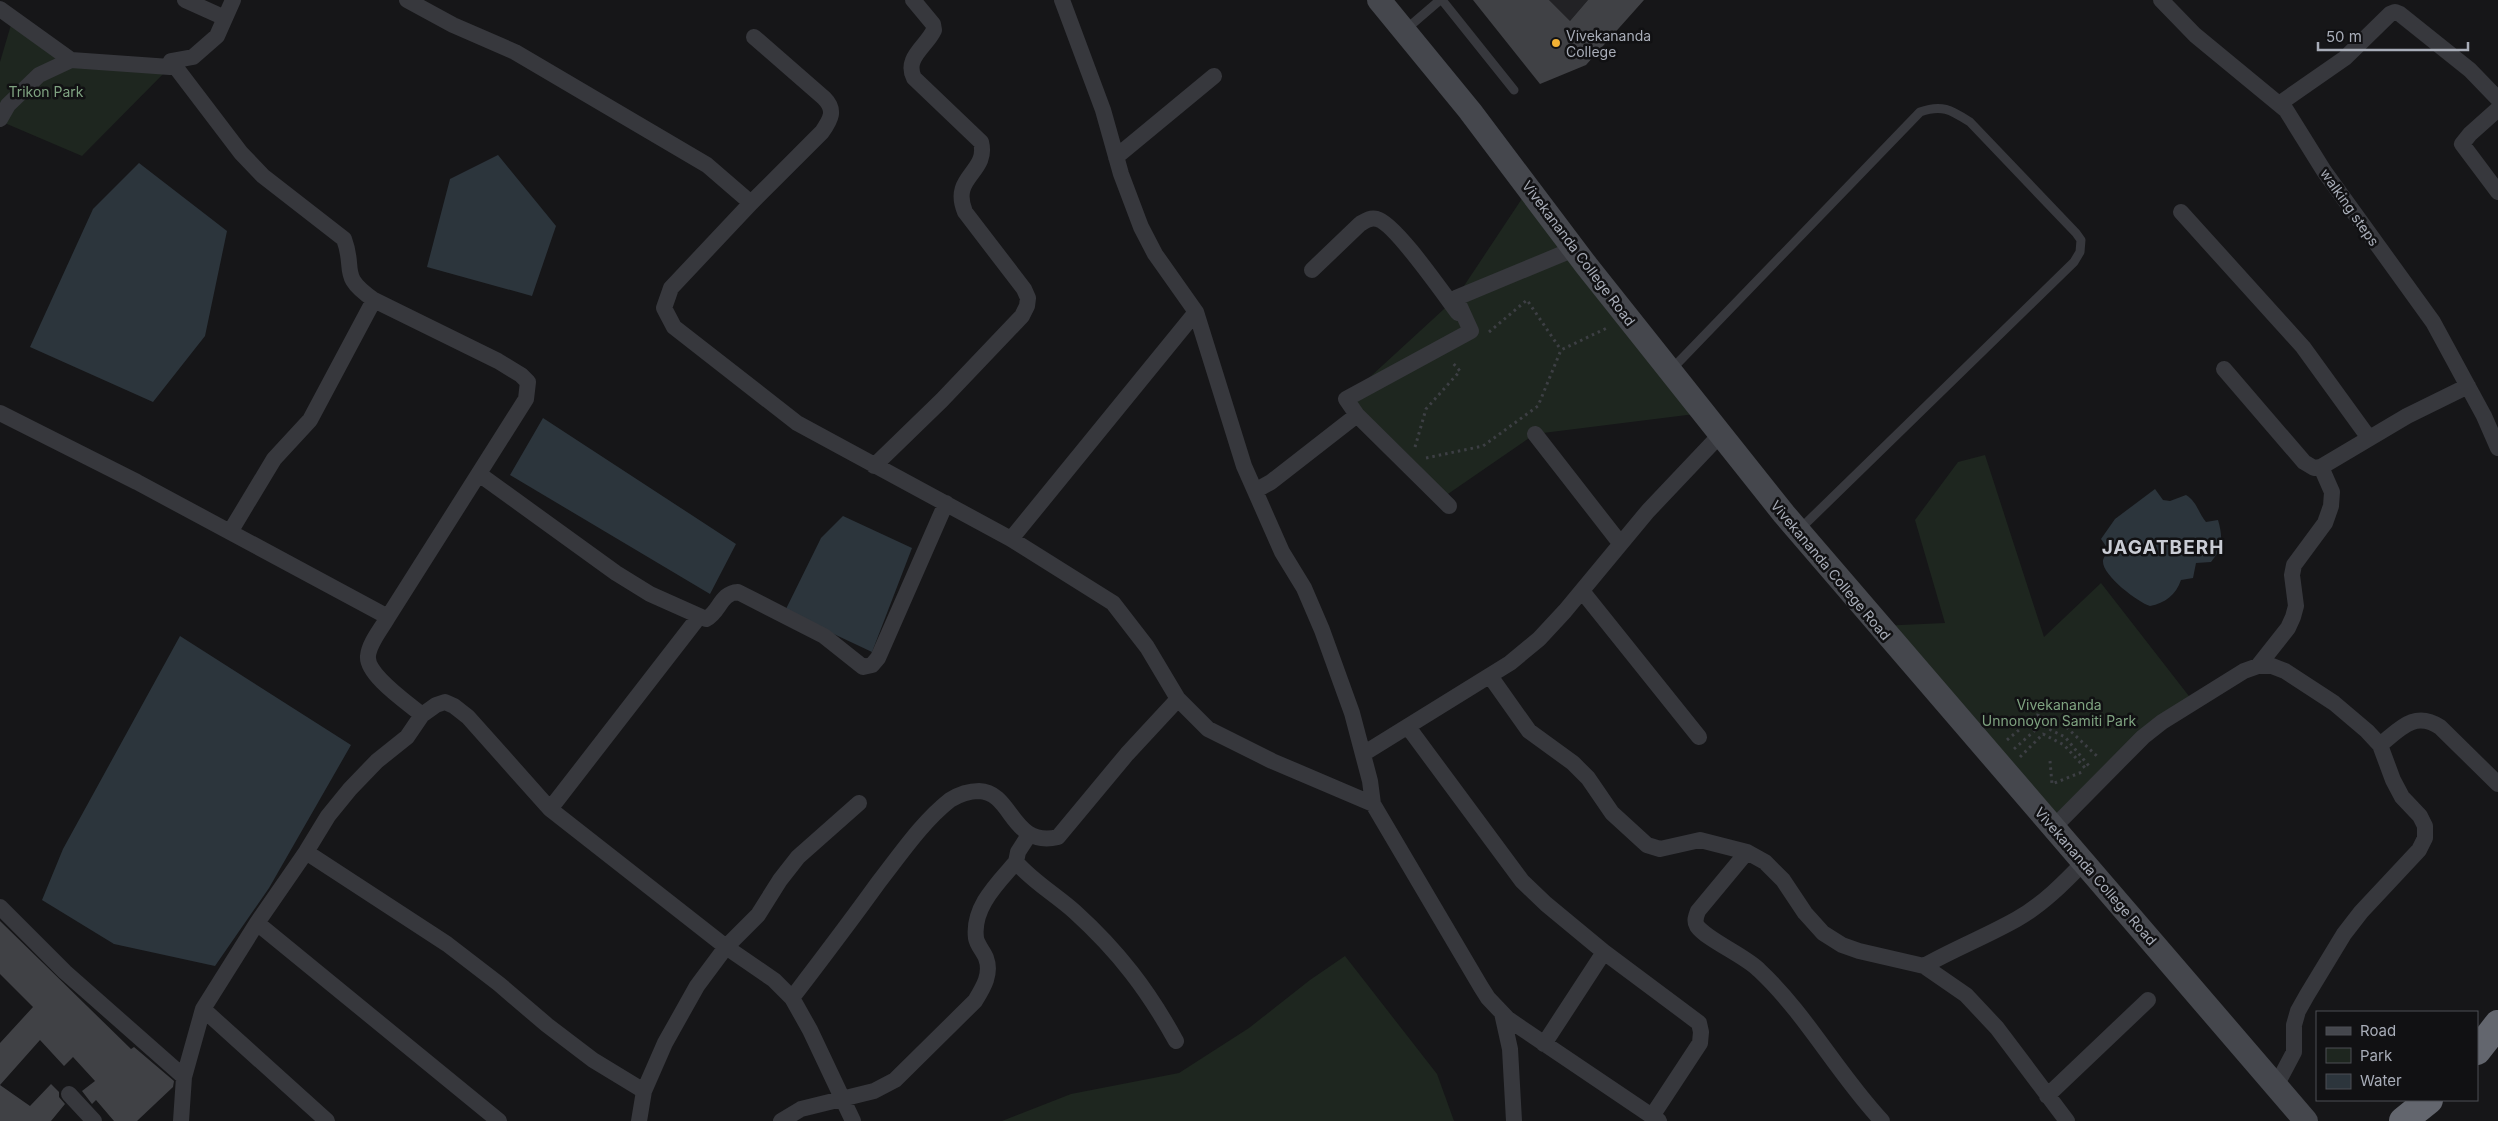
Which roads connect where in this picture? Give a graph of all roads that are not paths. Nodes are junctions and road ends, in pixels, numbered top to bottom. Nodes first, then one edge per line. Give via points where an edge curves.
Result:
1 (185, 0) edge
2 (233, 0) edge
3 (407, 0) edge
4 (912, 0) edge
5 (1062, 0) edge
6 (1379, 0) edge
7 (1441, 0) edge
8 (2161, 0) edge
9 (2402, 7) edge
10 (0, 10) edge
11 (225, 18) junction
12 (1404, 31) junction
13 (754, 37) dead end
14 (71, 60) junction
15 (170, 61) junction
16 (1214, 76) dead end
17 (1514, 90) dead end
18 (2498, 99) edge
19 (2279, 104) junction
20 (2498, 109) edge
21 (0, 119) edge
22 (1116, 158) junction
23 (2498, 192) edge
24 (751, 203) junction
25 (2180, 212) dead end
26 (1574, 249) junction
27 (1312, 270) dead end
28 (374, 300) junction
29 (1196, 312) junction
30 (1477, 334) junction
31 (2224, 368) dead end
32 (1670, 371) junction
33 (2468, 386) junction
34 (0, 413) edge
35 (1357, 414) junction
36 (1535, 434) dead end
37 (1720, 435) junction
38 (2370, 438) junction
39 (2498, 448) edge
40 (874, 466) junction
41 (2321, 467) junction
42 (479, 474) junction
43 (1255, 491) junction
44 (946, 503) junction
45 (1449, 506) dead end
46 (1798, 531) junction
47 (230, 532) junction
48 (1011, 539) junction
49 (1620, 543) junction
50 (1582, 591) junction
51 (388, 617) junction
52 (698, 618) junction
53 (2258, 666) junction
54 (1490, 676) junction
55 (1178, 698) junction
56 (422, 715) junction
57 (1408, 726) junction
58 (1699, 737) dead end
59 (2380, 746) junction
60 (1363, 754) junction
61 (2498, 784) edge
62 (859, 803) dead end
63 (1373, 804) junction
64 (550, 809) junction
65 (2054, 828) junction
66 (1029, 834) junction
67 (306, 852) junction
68 (1747, 852) junction
69 (1016, 862) junction
70 (2084, 862) junction
71 (0, 907) edge
72 (257, 922) junction
73 (726, 946) junction
74 (1604, 952) junction
75 (1924, 966) junction
76 (792, 998) junction
77 (2148, 1000) dead end
78 (203, 1009) junction
79 (1502, 1014) junction
80 (2498, 1024) edge
81 (1176, 1041) dead end
82 (1544, 1044) junction
83 (2478, 1050) edge
84 (184, 1077) junction
85 (2276, 1086) junction
86 (644, 1091) junction
87 (69, 1094) dead end
88 (2047, 1096) junction
89 (842, 1098) junction
90 (2427, 1101) edge
91 (1656, 1119) edge
92 (94, 1121) edge
93 (180, 1121) edge
94 (328, 1121) edge
95 (499, 1121) edge
96 (639, 1121) edge
97 (781, 1121) edge
98 (853, 1121) edge
99 (1514, 1121) edge
100 (1882, 1121) edge
101 (2067, 1121) edge
102 (2306, 1121) edge
103 (2403, 1121) edge

1 - 11 street
2 - 11 street
3 - 24 street via 453,25 515,52 707,165
4 - 40 street via 933,24 934,30 911,64 914,78 980,142 983,151 962,188 960,200 965,212 1028,298 1022,316
5 - 22 street via 1103,110
6 - 12 street, Vivekananda College Road
7 - 12 lane
7 - 17 lane
8 - 19 street, walking steps via 2194,35
9 - 18 street
9 - 19 street via 2390,14 2345,58
10 - 14 street
11 - 15 street via 217,36 193,57
12 - 26 street, Vivekananda College Road via 1470,111
13 - 24 street via 824,98 831,105 832,113 822,132
14 - 15 street via 170,67
14 - 21 street via 39,74 8,105
15 - 28 street via 241,153 263,176 344,239 350,278
16 - 22 street
19 - 33 street, walking steps via 2432,322
20 - 23 street via 2462,144
22 - 29 street via 1141,227 1155,254
24 - 40 street via 671,288 664,308 674,327 754,392 796,423
25 - 38 street via 2303,347
26 - 30 street via 1456,298
26 - 32 street, Vivekananda College Road
27 - 30 street via 1360,224 1377,218 1407,246
28 - 42 street via 498,361 528,382 526,399
28 - 47 street via 310,420 274,459
29 - 43 street via 1233,435
29 - 48 street
30 - 35 street via 1439,349 1346,399
31 - 41 street via 2304,462 2314,468
32 - 37 street, Vivekananda College Road
32 - 46 lane via 1920,112 1935,106 1970,122 2076,233 2081,240 2080,252 2074,262
33 - 38 street
33 - 39 street, walking steps
34 - 47 street
35 - 43 street
35 - 45 street
36 - 49 street
37 - 46 street, Vivekananda College Road
37 - 49 street
38 - 41 street
40 - 44 street
41 - 53 street via 2332,492 2331,506 2325,522 2294,565 2296,606 2288,628
42 - 51 street
42 - 52 street via 616,573
43 - 60 street via 1322,630
44 - 48 street
44 - 52 street via 878,658 872,665 863,667 824,636 738,592 731,592 724,598 712,616
46 - 65 street, Vivekananda College Road
47 - 51 street
48 - 55 street via 1113,603 1147,647
49 - 50 street
50 - 54 street via 1538,639
50 - 58 street
51 - 56 street via 368,654 369,666
52 - 64 street
53 - 59 street via 2272,666 2285,671 2334,703
53 - 65 street via 2162,722 2143,737
54 - 57 street
54 - 68 street via 1529,731 1574,763 1612,813 1647,845 1660,849 1700,840
55 - 63 street via 1208,729 1272,761
55 - 66 street via 1058,837 1046,840
56 - 64 street via 445,702 454,706
56 - 67 street via 406,737 350,789 328,816
57 - 60 street
57 - 74 street via 1522,881
59 - 61 street via 2407,724 2420,719 2430,720
59 - 85 street via 2402,797 2425,826 2425,838 2419,850 2350,926 2307,995 2294,1025 2294,1052
60 - 63 street
62 - 73 street via 798,857 758,915
63 - 79 street via 1488,998
64 - 73 street
65 - 70 street, Vivekananda College Road
66 - 69 street
66 - 76 street via 994,796 969,791 951,800 912,840
67 - 72 street
67 - 86 street via 446,944 547,1026 593,1060
68 - 75 street via 1765,862 1783,880 1805,914 1823,933 1859,951
68 - 100 street via 1698,911 1697,925 1754,965 1783,992 1864,1102
69 - 81 street via 1105,939 1140,980
69 - 89 street via 984,902 977,919 976,939 986,959 988,972 975,1001 895,1080 874,1090
70 - 75 street via 2040,903 2017,919
70 - 85 street, Vivekananda College Road
71 - 84 street via 65,972
72 - 78 street
72 - 95 street
73 - 76 street via 774,980
73 - 86 street via 697,986
74 - 82 street
74 - 91 street via 1699,1023 1700,1043
75 - 88 street via 1966,995 1997,1028
76 - 89 street
77 - 88 street
78 - 84 street
78 - 94 street
79 - 82 street
79 - 99 street via 1510,1049
80 - 83 highway
82 - 91 street
84 - 93 street
85 - 102 street, Vivekananda College Road
86 - 96 street
87 - 92 street
88 - 101 street
89 - 97 street via 801,1109
89 - 98 street
90 - 103 highway

